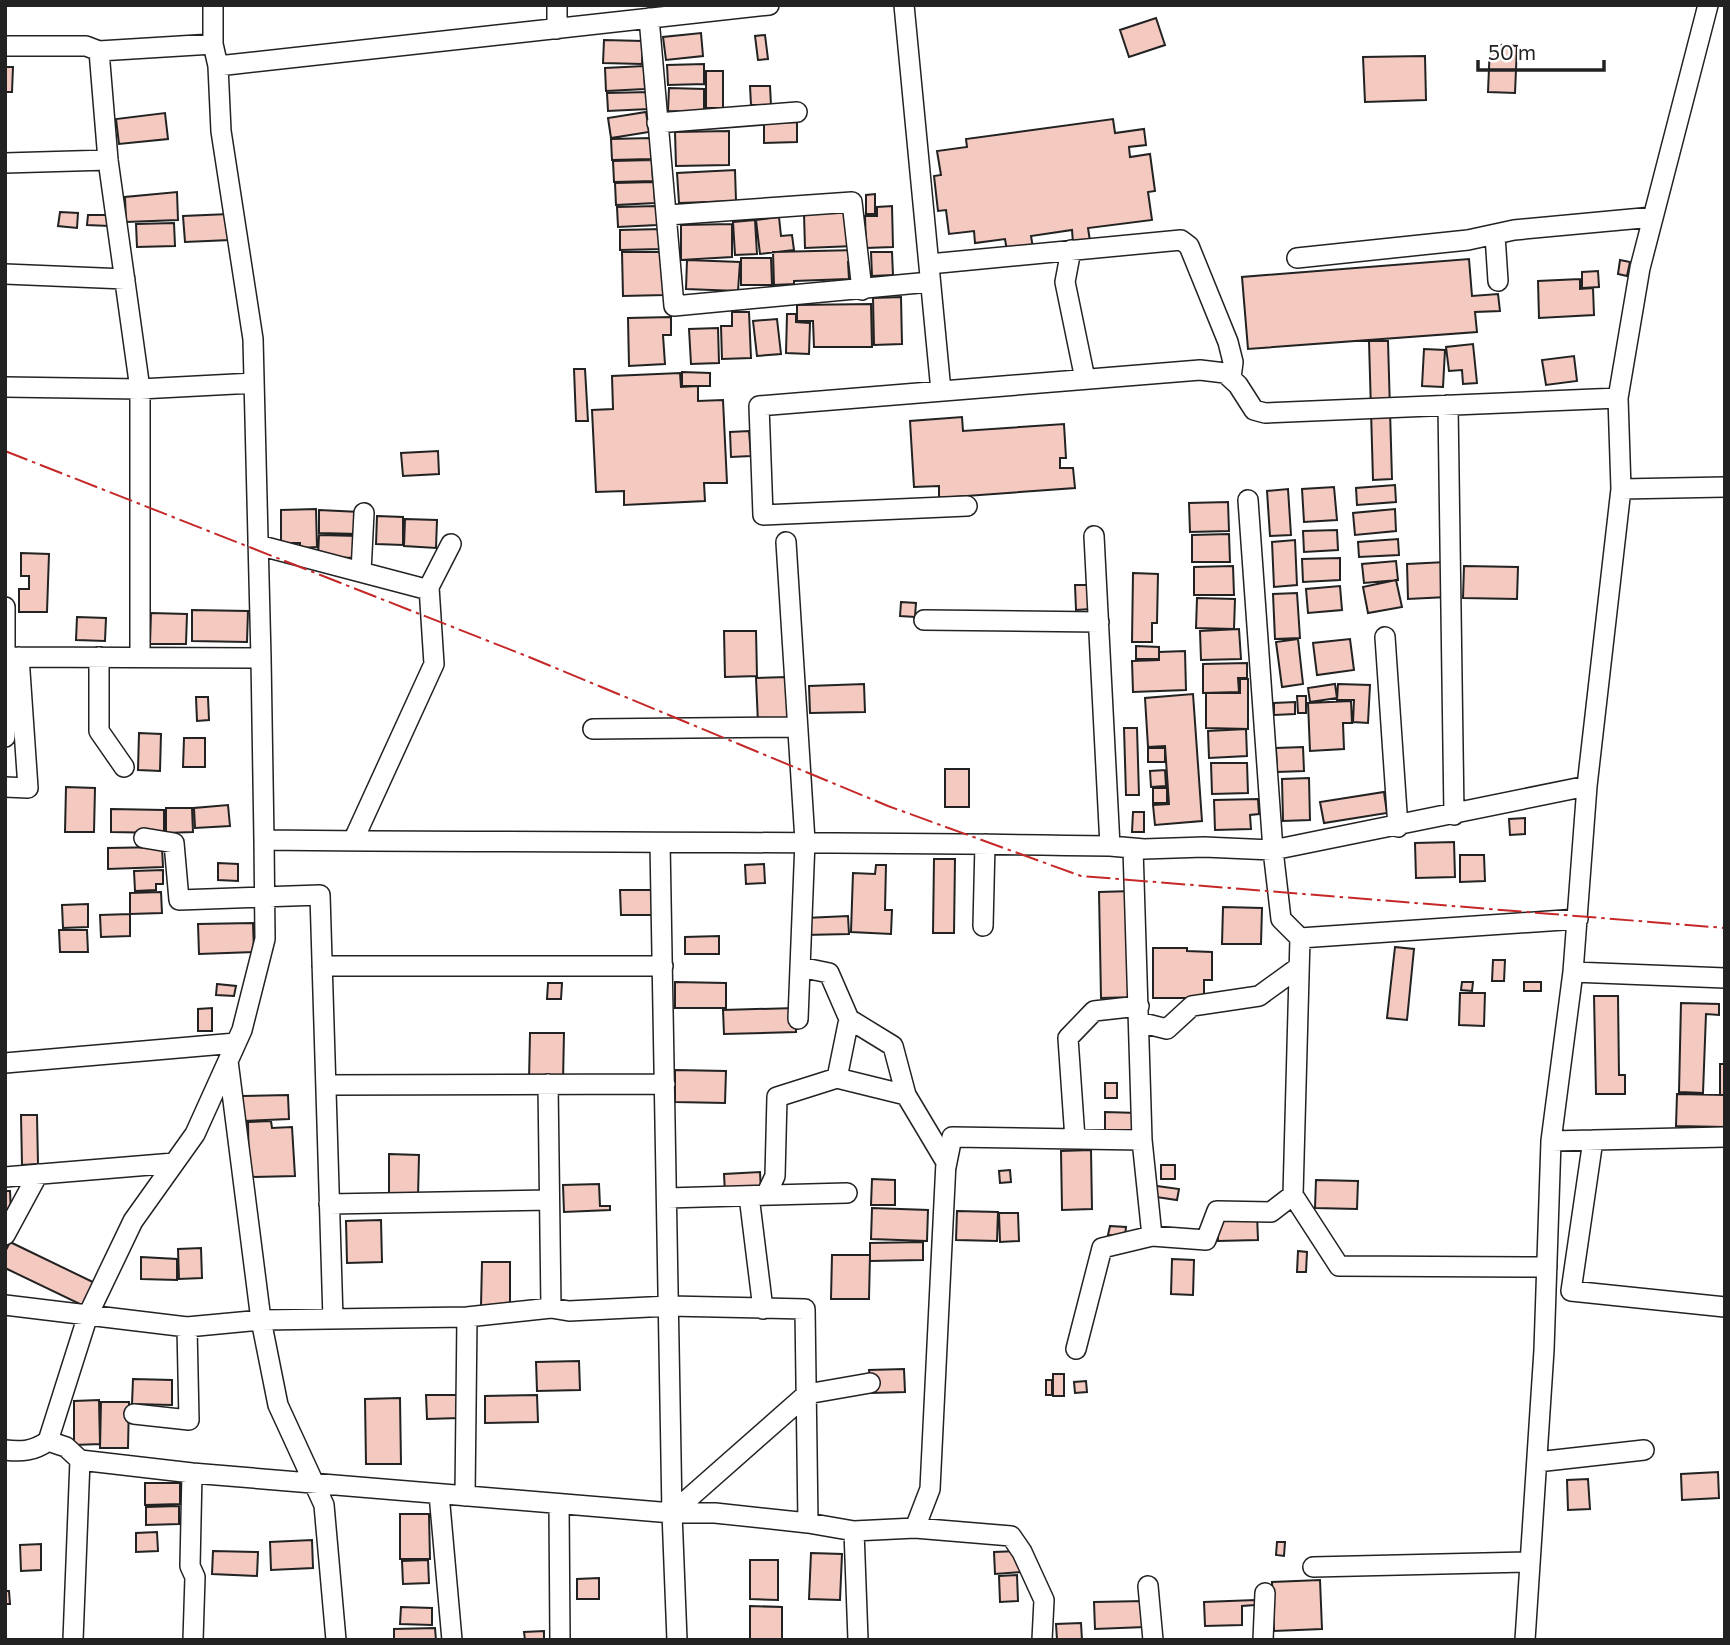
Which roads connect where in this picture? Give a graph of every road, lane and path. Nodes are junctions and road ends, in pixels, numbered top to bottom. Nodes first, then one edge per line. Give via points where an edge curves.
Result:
1 (213, 5) edge
2 (557, 5) edge
3 (769, 5) edge
4 (904, 5) edge
5 (1708, 5) edge
6 (649, 18) junction
7 (557, 29) junction
8 (213, 44) junction
9 (5, 46) edge
10 (99, 51) junction
11 (218, 66) junction
12 (797, 112) dead end
13 (657, 123) junction
14 (108, 160) junction
15 (5, 163) edge
16 (668, 215) junction
17 (1653, 216) junction
18 (1495, 235) junction
19 (1071, 250) junction
20 (1297, 258) dead end
21 (930, 273) junction
22 (5, 274) edge
23 (125, 279) junction
24 (1498, 281) dead end
25 (862, 290) junction
26 (1231, 378) junction
27 (1085, 379) junction
28 (254, 383) junction
29 (5, 387) edge
30 (140, 389) junction
31 (941, 391) junction
32 (1618, 398) junction
33 (1448, 405) junction
34 (1725, 487) edge
35 (1621, 489) junction
36 (1248, 500) dead end
37 (967, 506) dead end
38 (364, 513) dead end
39 (1094, 536) dead end
40 (786, 542) dead end
41 (451, 544) dead end
42 (258, 545) junction
43 (361, 572) junction
44 (429, 590) junction
45 (5, 607) edge
46 (924, 620) dead end
47 (1099, 622) junction
48 (1385, 637) dead end
49 (10, 657) edge
50 (99, 657) junction
51 (140, 657) junction
52 (261, 658) junction
53 (796, 727) junction
54 (593, 730) dead end
55 (5, 737) edge
56 (124, 767) dead end
57 (1587, 786) junction
58 (5, 787) edge
59 (1454, 815) junction
60 (1398, 827) junction
61 (144, 838) dead end
62 (264, 840) junction
63 (353, 841) junction
64 (805, 841) junction
65 (660, 843) junction
66 (985, 844) junction
67 (1110, 846) junction
68 (1133, 848) junction
69 (1273, 850) junction
70 (265, 899) junction
71 (1578, 919) junction
72 (983, 926) dead end
73 (1300, 938) junction
74 (322, 966) junction
75 (663, 966) junction
76 (800, 967) junction
77 (1299, 967) junction
78 (1573, 972) junction
79 (1725, 978) edge
80 (1139, 1014) junction
81 (798, 1019) dead end
82 (849, 1019) junction
83 (232, 1052) junction
84 (5, 1063) edge
85 (837, 1078) junction
86 (548, 1084) junction
87 (665, 1084) junction
88 (326, 1085) junction
89 (906, 1095) junction
90 (1725, 1137) edge
91 (1075, 1139) junction
92 (1142, 1140) junction
93 (1593, 1140) junction
94 (1551, 1141) junction
95 (174, 1163) junction
96 (946, 1167) junction
97 (38, 1174) junction
98 (5, 1177) edge
99 (848, 1193) dead end
100 (1293, 1195) junction
101 (757, 1196) junction
102 (667, 1198) junction
103 (550, 1200) junction
104 (330, 1204) junction
105 (5, 1236) edge
106 (1152, 1236) junction
107 (1547, 1267) junction
108 (5, 1305) edge
109 (669, 1306) junction
110 (1725, 1307) edge
111 (551, 1308) junction
112 (763, 1309) junction
113 (88, 1315) junction
114 (467, 1317) junction
115 (333, 1319) junction
116 (261, 1320) junction
117 (187, 1327) junction
118 (1076, 1349) dead end
119 (870, 1383) dead end
120 (807, 1394) junction
121 (134, 1414) dead end
122 (48, 1441) junction
123 (5, 1450) edge
124 (1644, 1450) dead end
125 (80, 1460) junction
126 (1536, 1462) junction
127 (192, 1473) junction
128 (315, 1483) junction
129 (439, 1493) junction
130 (465, 1496) junction
131 (559, 1504) junction
132 (672, 1513) junction
133 (808, 1523) junction
134 (915, 1528) junction
135 (854, 1531) junction
136 (1530, 1562) junction
137 (1313, 1567) dead end
138 (1148, 1586) dead end
139 (1265, 1593) dead end
140 (73, 1640) edge
141 (193, 1640) edge
142 (337, 1640) edge
143 (452, 1640) edge
144 (560, 1640) edge
145 (677, 1640) edge
146 (858, 1640) edge
147 (1042, 1640) edge
148 (1153, 1640) edge
149 (1263, 1640) edge
150 (1525, 1640) edge

1 - 8 street
2 - 7 street
3 - 6 street
4 - 21 street
5 - 17 street
6 - 7 street
6 - 13 street
7 - 11 street
8 - 10 street
8 - 11 street
9 - 10 street via 86,46
10 - 14 street
11 - 28 street via 221,131 253,339
12 - 13 street
13 - 16 street
14 - 15 street
14 - 23 street
16 - 25 street via 852,202
16 - 25 street via 674,306
17 - 18 street
17 - 32 street
18 - 20 street
18 - 24 street
19 - 21 street
19 - 26 street via 1181,240 1189,246 1228,342
19 - 27 street via 1065,282
21 - 25 street
21 - 31 street
22 - 23 street
23 - 30 street
26 - 27 street via 1200,370
26 - 33 street via 1254,410 1265,413
27 - 31 street
28 - 30 street
28 - 42 street
29 - 30 street
30 - 51 street
31 - 37 street via 759,406 763,515
32 - 33 street
32 - 35 street
33 - 59 street
34 - 35 street
35 - 57 street
36 - 69 street
38 - 43 street
39 - 47 street
40 - 53 street
41 - 44 street
42 - 43 street
42 - 52 street
43 - 44 street
44 - 63 street via 434,664
45 - 49 street
46 - 47 street
47 - 67 street
48 - 60 street
49 - 50 street
49 - 55 street
49 - 58 street via 28,788
50 - 51 street
50 - 56 street via 99,732
51 - 52 street
52 - 62 street
53 - 54 street
53 - 64 street
57 - 59 street
57 - 71 street
59 - 60 street
60 - 69 street
61 - 70 street via 173,844 179,900
62 - 63 street
62 - 70 street
63 - 65 street
64 - 65 street
64 - 66 street
64 - 76 street
65 - 75 street
66 - 67 street
66 - 72 street
67 - 68 street
68 - 69 street
68 - 80 street
69 - 73 street via 1281,919
70 - 74 street via 320,895
70 - 83 street via 265,939
71 - 73 street
71 - 78 street
73 - 77 street
74 - 75 street
74 - 88 street
75 - 87 street
76 - 81 street
76 - 82 street via 829,973
77 - 80 street via 1259,996 1192,1006 1167,1030
77 - 100 street
78 - 79 street
78 - 94 street
80 - 91 street via 1094,1011 1068,1038
80 - 92 street
82 - 85 street
82 - 89 street via 893,1046
83 - 84 street
83 - 95 street via 195,1134
83 - 116 street
85 - 89 street
85 - 101 street via 777,1097 775,1176
86 - 87 street
86 - 88 street
86 - 103 street
87 - 102 street
88 - 104 street
89 - 96 street
90 - 93 street
91 - 92 street
91 - 96 street via 952,1136
92 - 106 street
93 - 94 street
93 - 110 street via 1571,1291
94 - 107 street
95 - 97 street
95 - 113 street via 133,1221
96 - 134 street via 930,1489
97 - 98 street
97 - 105 street
99 - 101 street
100 - 106 street via 1271,1212 1217,1211 1206,1240
100 - 107 street via 1339,1266
101 - 102 street
101 - 112 street
102 - 109 street
103 - 104 street
103 - 111 street
104 - 115 street
106 - 118 street via 1101,1248
107 - 126 street
108 - 113 street
109 - 111 street
109 - 112 street
109 - 132 street
111 - 114 street
112 - 120 street via 805,1310
113 - 117 street
113 - 122 street
114 - 115 street
114 - 130 street
115 - 116 street
116 - 117 street
116 - 128 street via 278,1405
117 - 121 street via 189,1420
119 - 120 street
120 - 132 street
120 - 133 street
122 - 123 street via 32,1450
122 - 125 street via 66,1447
124 - 126 street
125 - 127 street
125 - 140 street
126 - 136 street
127 - 128 street
127 - 141 street
128 - 129 street
128 - 142 street via 324,1506
129 - 130 street
129 - 143 street
130 - 131 street
131 - 132 street
131 - 144 street
132 - 133 street
132 - 145 street
133 - 135 street
134 - 135 street
134 - 147 street via 1011,1535 1044,1600
135 - 146 street
136 - 137 street
136 - 150 street
138 - 148 street
139 - 149 street

